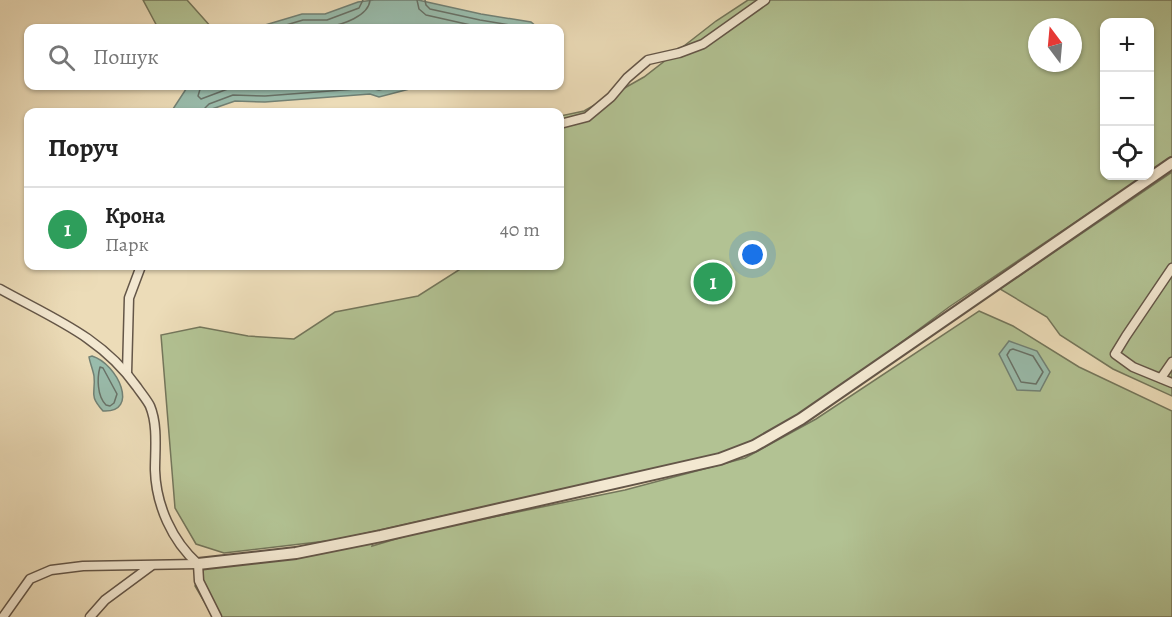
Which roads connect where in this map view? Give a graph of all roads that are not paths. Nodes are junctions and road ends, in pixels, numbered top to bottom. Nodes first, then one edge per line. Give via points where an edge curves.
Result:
1 (765, 0) edge
2 (564, 123) edge
3 (1172, 163) edge
4 (1172, 268) edge
5 (140, 270) edge
6 (0, 289) edge
7 (1172, 362) edge
8 (127, 373) junction
9 (1161, 378) junction
10 (1172, 383) edge
11 (153, 564) junction
12 (198, 564) junction
13 (3, 617) edge
14 (90, 617) edge
15 (217, 617) edge

1 - 2 street via 703,44 648,60 586,117
3 - 12 street via 801,418 754,446 720,459 381,536 296,553
4 - 9 street via 1115,354 1133,367
5 - 8 street via 129,298
6 - 8 street via 84,336
7 - 9 street
8 - 12 street via 150,407 161,506 174,537
9 - 10 street
11 - 12 street
11 - 13 street via 51,570 30,579
11 - 14 street via 105,600
12 - 15 street via 199,581

